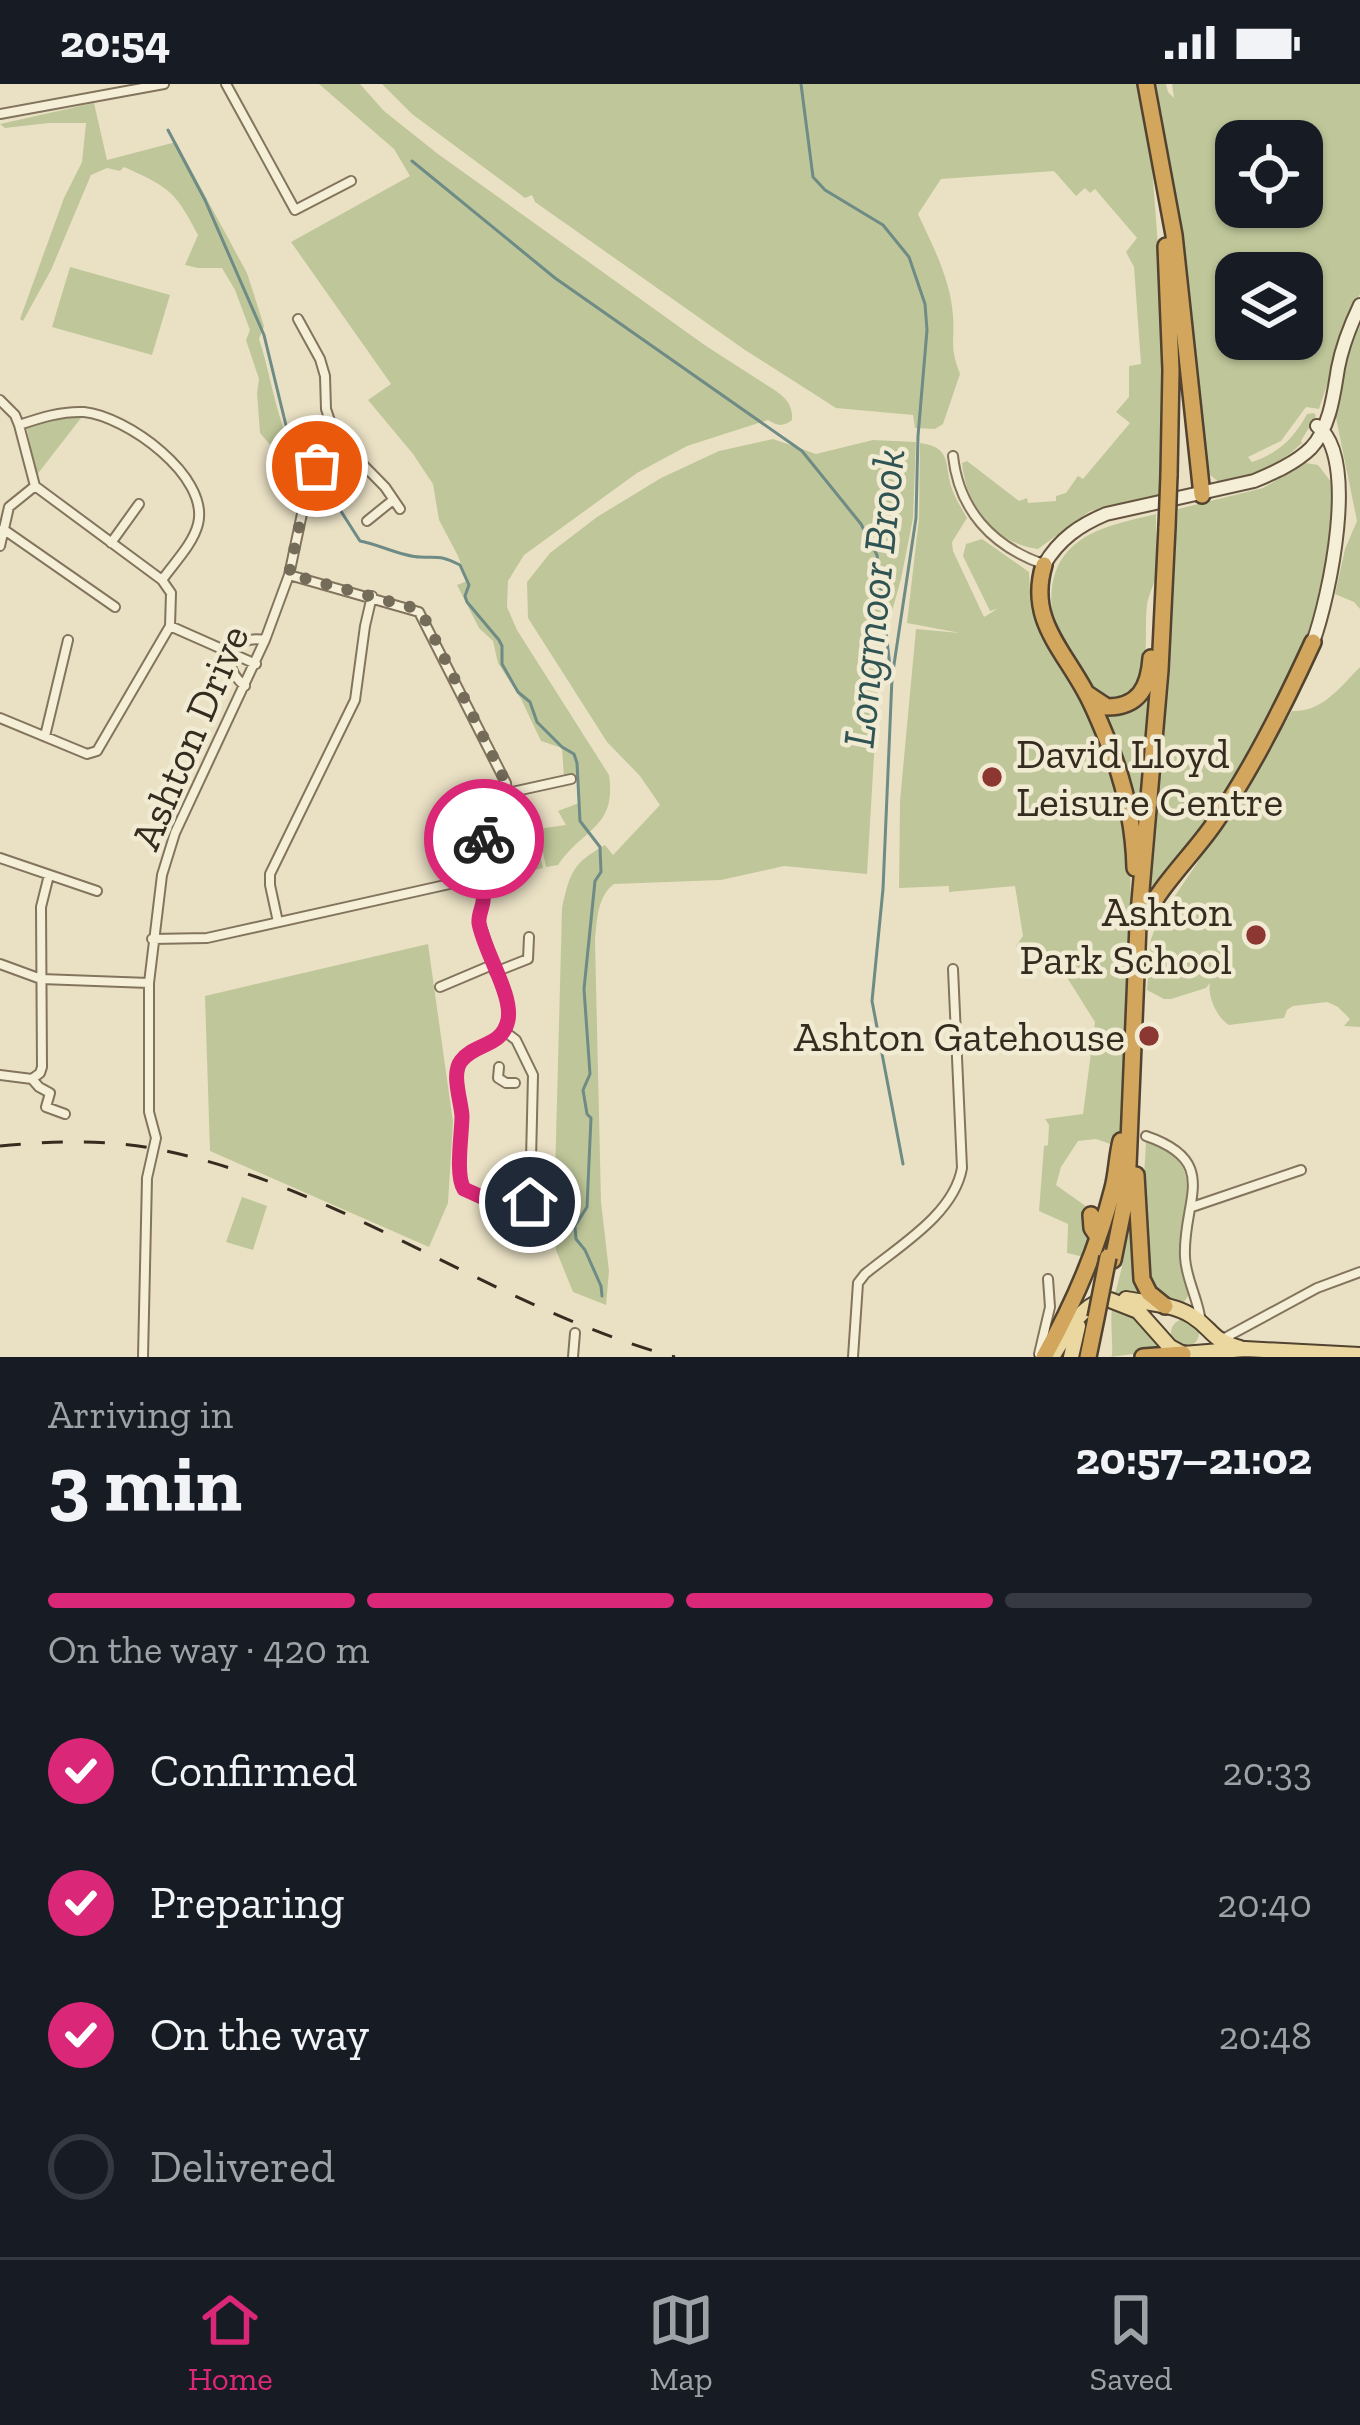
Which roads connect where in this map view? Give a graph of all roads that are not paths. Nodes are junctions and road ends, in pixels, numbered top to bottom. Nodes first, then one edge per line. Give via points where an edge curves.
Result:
1 (164, 84) edge
2 (226, 84) edge
3 (1147, 84) edge
4 (0, 114) edge
5 (1158, 154) junction
6 (351, 181) dead end
7 (1360, 304) edge
8 (298, 319) dead end
9 (0, 400) edge
10 (19, 425) junction
11 (1320, 427) junction
12 (344, 447) junction
13 (952, 456) dead end
14 (35, 486) junction
15 (1202, 494) junction
16 (393, 500) junction
17 (139, 504) dead end
18 (400, 509) dead end
19 (367, 520) dead end
20 (4, 530) junction
21 (111, 543) junction
22 (0, 546) edge
23 (1045, 565) junction
24 (289, 574) junction
25 (1164, 578) junction
26 (162, 580) junction
27 (372, 596) junction
28 (115, 607) dead end
29 (170, 626) junction
30 (68, 640) dead end
31 (265, 640) junction
32 (1313, 642) joint
33 (232, 654) junction
34 (256, 664) junction
35 (245, 686) junction
36 (1086, 693) junction
37 (0, 718) edge
38 (45, 736) junction
39 (571, 779) dead end
40 (507, 793) junction
41 (0, 858) edge
42 (49, 875) junction
43 (464, 876) junction
44 (97, 891) dead end
45 (278, 922) junction
46 (1137, 931) junction
47 (529, 937) dead end
48 (152, 939) junction
49 (0, 964) edge
50 (493, 969) junction
51 (953, 969) dead end
52 (41, 979) junction
53 (149, 982) junction
54 (440, 987) dead end
55 (504, 1031) junction
56 (499, 1067) dead end
57 (0, 1075) edge
58 (32, 1078) junction
59 (524, 1083) junction
60 (1132, 1109) junction
61 (65, 1114) dead end
62 (1146, 1136) dead end
63 (1301, 1170) dead end
64 (1115, 1180) junction
65 (1096, 1189) dead end
66 (1192, 1207) junction
67 (1091, 1215) dead end
68 (1098, 1238) junction
69 (1360, 1272) edge
70 (1048, 1279) dead end
71 (1193, 1288) junction
72 (1110, 1300) junction
73 (1176, 1310) junction
74 (1094, 1316) junction
75 (1202, 1326) junction
76 (575, 1334) dead end
77 (1220, 1341) junction
78 (1168, 1343) junction
79 (1245, 1349) junction
80 (1185, 1354) junction
81 (1360, 1355) edge
82 (143, 1357) edge
83 (573, 1357) edge
84 (853, 1357) edge
85 (1045, 1357) edge
86 (1072, 1357) edge
87 (1092, 1357) edge
88 (1143, 1357) edge

1 - 4 street
2 - 6 street via 295,211
3 - 5 highway
5 - 15 highway
5 - 25 highway, bridge via 1171,370
7 - 11 main road
8 - 12 street via 320,359 329,421
9 - 10 street
10 - 14 street
10 - 26 street via 93,414 130,428 172,462 186,480 198,526
11 - 15 main road via 1298,457 1272,474
11 - 32 main road via 1334,452 1338,529
12 - 16 street
12 - 24 street, Ashton Drive via 310,476
13 - 23 street via 958,489 980,524
14 - 20 street via 11,503
14 - 21 street
15 - 23 main road via 1089,521
16 - 18 street
16 - 19 street
17 - 21 street
20 - 22 street
20 - 28 street
21 - 26 street
23 - 36 highway via 1041,612
24 - 27 street
24 - 31 street, Ashton Drive
25 - 36 highway via 1140,696 1107,706
25 - 46 highway
26 - 29 street via 171,592
27 - 40 street via 424,617
27 - 45 street via 355,700 270,874
29 - 33 street
29 - 38 street via 97,751
30 - 38 street
31 - 33 street via 246,640
31 - 34 street, Ashton Drive
32 - 46 highway via 1231,798
33 - 34 street
33 - 35 street via 231,670
34 - 35 street, Ashton Drive
35 - 48 street, Ashton Drive via 175,833
36 - 46 highway via 1123,780
37 - 38 street
39 - 40 street
40 - 43 street
41 - 42 street
42 - 44 street
42 - 52 street
43 - 45 street
43 - 50 street via 484,898 479,922
45 - 48 street via 207,938
46 - 60 highway
47 - 50 street via 529,959
48 - 53 street, Ashton Drive
49 - 52 street
50 - 54 street
50 - 55 street via 508,1010
51 - 84 street via 960,1180 944,1208 858,1283
52 - 53 street
52 - 58 street via 42,1067
53 - 82 street, Ashton Drive via 156,1138 147,1178
55 - 59 street via 533,1075
55 - 59 street via 456,1072 459,1181 515,1212 530,1202
56 - 59 street via 498,1078
57 - 58 street
58 - 61 street via 50,1093 46,1107
60 - 64 highway
60 - 73 highway via 1142,1279
60 - 74 highway, bridge via 1127,1190
62 - 66 street via 1184,1158
63 - 66 street
64 - 65 highway
64 - 68 highway
66 - 71 street via 1185,1255
67 - 68 highway
68 - 85 highway
69 - 77 street
70 - 85 street
71 - 73 street
71 - 75 street
72 - 73 main road
72 - 74 main road via 1093,1303
72 - 78 main road via 1138,1311
73 - 75 main road
73 - 78 main road
74 - 85 main road
74 - 86 main road via 1072,1343
74 - 87 highway
75 - 77 main road
75 - 80 main road via 1198,1345
76 - 83 street
77 - 79 main road
78 - 80 main road
79 - 80 main road
79 - 81 main road
80 - 88 highway

